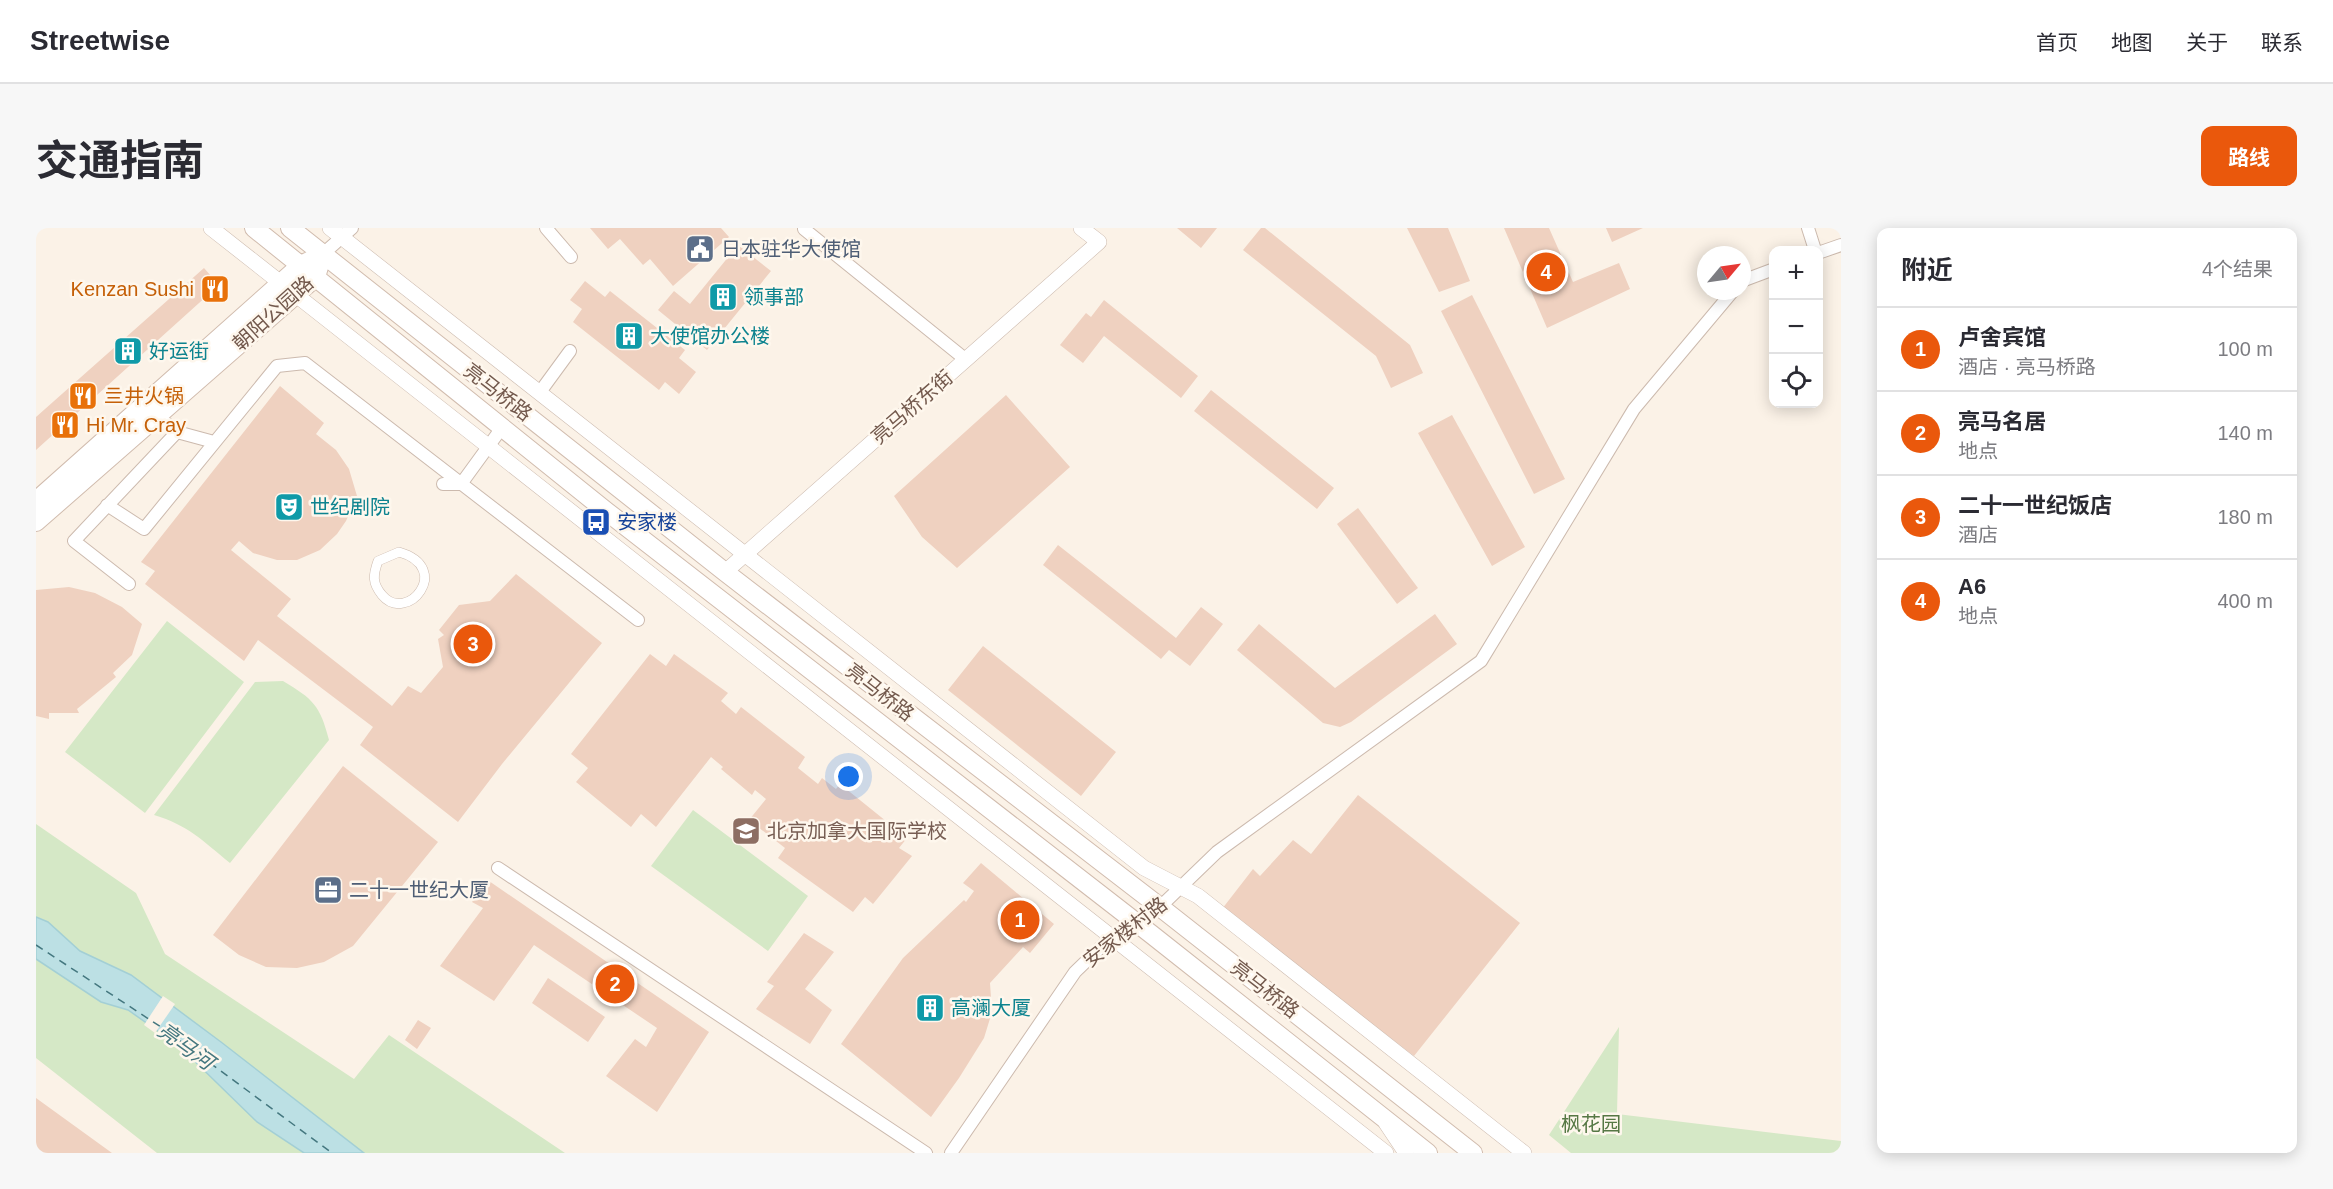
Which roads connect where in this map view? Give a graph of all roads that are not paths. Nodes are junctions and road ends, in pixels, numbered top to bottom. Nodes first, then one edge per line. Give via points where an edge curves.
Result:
1 (211, 228) edge
2 (254, 228) edge
3 (290, 228) edge
4 (546, 228) edge
5 (1081, 228) edge
6 (1808, 228) edge
7 (804, 229) edge
8 (341, 231) edge
9 (1841, 245) edge
10 (1815, 246) edge
11 (1823, 250) edge
12 (323, 254) junction
13 (571, 257) dead end
14 (301, 265) junction
15 (1769, 271) edge
16 (316, 277) junction
17 (1751, 278) edge
18 (281, 283) junction
19 (296, 295) junction
20 (1725, 300) edge
21 (570, 351) dead end
22 (965, 359) junction
23 (540, 392) junction
24 (156, 415) junction
25 (501, 429) junction
26 (177, 432) junction
27 (214, 442) junction
28 (489, 446) junction
29 (443, 484) dead end
30 (461, 484) junction
31 (36, 501) edge
32 (107, 505) junction
33 (36, 522) edge
34 (746, 554) junction
35 (725, 572) junction
36 (424, 578) joint
37 (129, 584) dead end
38 (638, 620) dead end
39 (498, 868) dead end
40 (1182, 886) junction
41 (1160, 907) junction
42 (1137, 923) junction
43 (1112, 938) junction
44 (1382, 1116) junction
45 (926, 1153) edge
46 (951, 1153) edge
47 (1386, 1153) edge
48 (1406, 1153) edge
49 (1428, 1153) edge
50 (1473, 1153) edge
51 (1524, 1153) edge

1 - 18 street
2 - 14 main road, 亮马桥路
3 - 12 main road, 亮马桥路
4 - 13 street
5 - 22 street, 亮马桥东街 via 1099,242
6 - 10 street
7 - 22 street
8 - 12 street
8 - 23 street
9 - 11 street
12 - 14 main road, 朝阳公园路
12 - 16 main road, 朝阳公园路
12 - 35 main road, 亮马桥路
14 - 16 main road, 亮马桥路
14 - 18 main road, 朝阳公园路
15 - 17 street
16 - 19 main road, 朝阳公园路
16 - 25 main road, 亮马桥路
18 - 19 street
18 - 31 main road, 朝阳公园路
19 - 24 main road, 朝阳公园路
19 - 28 street
20 - 40 street, 安家楼村路 via 1634,409 1480,660 1216,852
21 - 23 street
22 - 34 street, 亮马桥东街
23 - 34 street
24 - 26 street
24 - 33 main road, 朝阳公园路
25 - 28 street
25 - 42 main road, 亮马桥路
26 - 27 street
26 - 32 street
27 - 30 street via 277,366 305,363
27 - 32 street via 144,529
28 - 30 street
28 - 43 street
29 - 30 street
30 - 38 street
32 - 37 street via 74,541
34 - 35 street, 亮马桥东街
34 - 40 street via 1144,868
35 - 41 main road, 亮马桥路
36 - 36 street via 421,564 399,552 378,561 374,575 375,586 385,599 399,604 411,602 420,594
39 - 45 street
40 - 41 street, 安家楼村路
40 - 51 street
41 - 42 street, 安家楼村路
41 - 50 main road, 亮马桥路
42 - 43 street, 安家楼村路
42 - 44 main road, 亮马桥路
43 - 46 street, 安家楼村路 via 1075,972
43 - 47 street
44 - 48 street
44 - 49 main road, 亮马桥路

